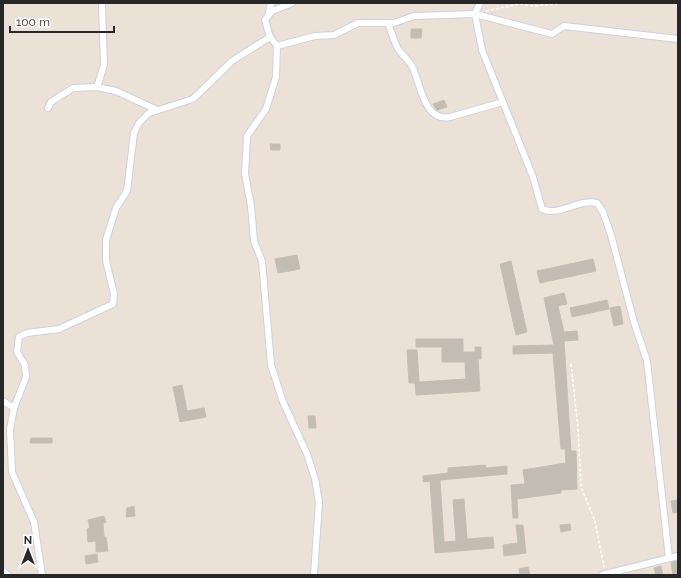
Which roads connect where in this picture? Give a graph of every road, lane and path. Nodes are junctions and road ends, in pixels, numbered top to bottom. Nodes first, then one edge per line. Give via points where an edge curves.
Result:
1 (102, 3) edge
2 (271, 3) edge
3 (292, 3) edge
4 (480, 3) edge
5 (519, 3) edge
6 (566, 3) edge
7 (269, 13) junction
8 (475, 14) junction
9 (388, 23) junction
10 (270, 37) junction
11 (678, 39) edge
12 (277, 46) junction
13 (97, 87) junction
14 (503, 102) junction
15 (48, 108) dead end
16 (157, 110) junction
17 (571, 364) dead end
18 (3, 401) edge
19 (14, 408) junction
20 (678, 556) edge
21 (669, 558) junction
22 (3, 571) edge
23 (622, 572) edge
24 (604, 574) edge
25 (8, 575) edge
26 (42, 575) edge
27 (314, 575) edge

1 - 13 street via 104,65
2 - 7 street
3 - 7 street
4 - 8 street
5 - 6 path via 534,6
5 - 8 path
7 - 10 street via 265,24
8 - 9 street via 414,16
8 - 11 street via 552,34 564,26
8 - 14 street via 482,50
9 - 12 street via 358,23 334,35 315,36
9 - 14 street via 398,48 413,69 427,106 435,115 446,118
10 - 12 street
10 - 16 street via 232,61 193,99
12 - 27 street via 276,77 266,109 247,136 245,174 254,241 262,261 271,365 283,402 308,454 318,492
13 - 15 street via 73,88 51,102
13 - 16 street via 116,91
14 - 21 street via 533,177 542,210 549,211 594,202 603,212 647,361
16 - 19 street via 146,115 136,127 127,191 116,208 108,230 105,248 114,304 59,329 27,333 19,337 17,352 25,364 26,377
17 - 24 path via 582,487 595,522
18 - 19 street
19 - 26 street via 10,429 12,472 34,522
20 - 21 street
21 - 23 street
22 - 25 street
23 - 24 street

